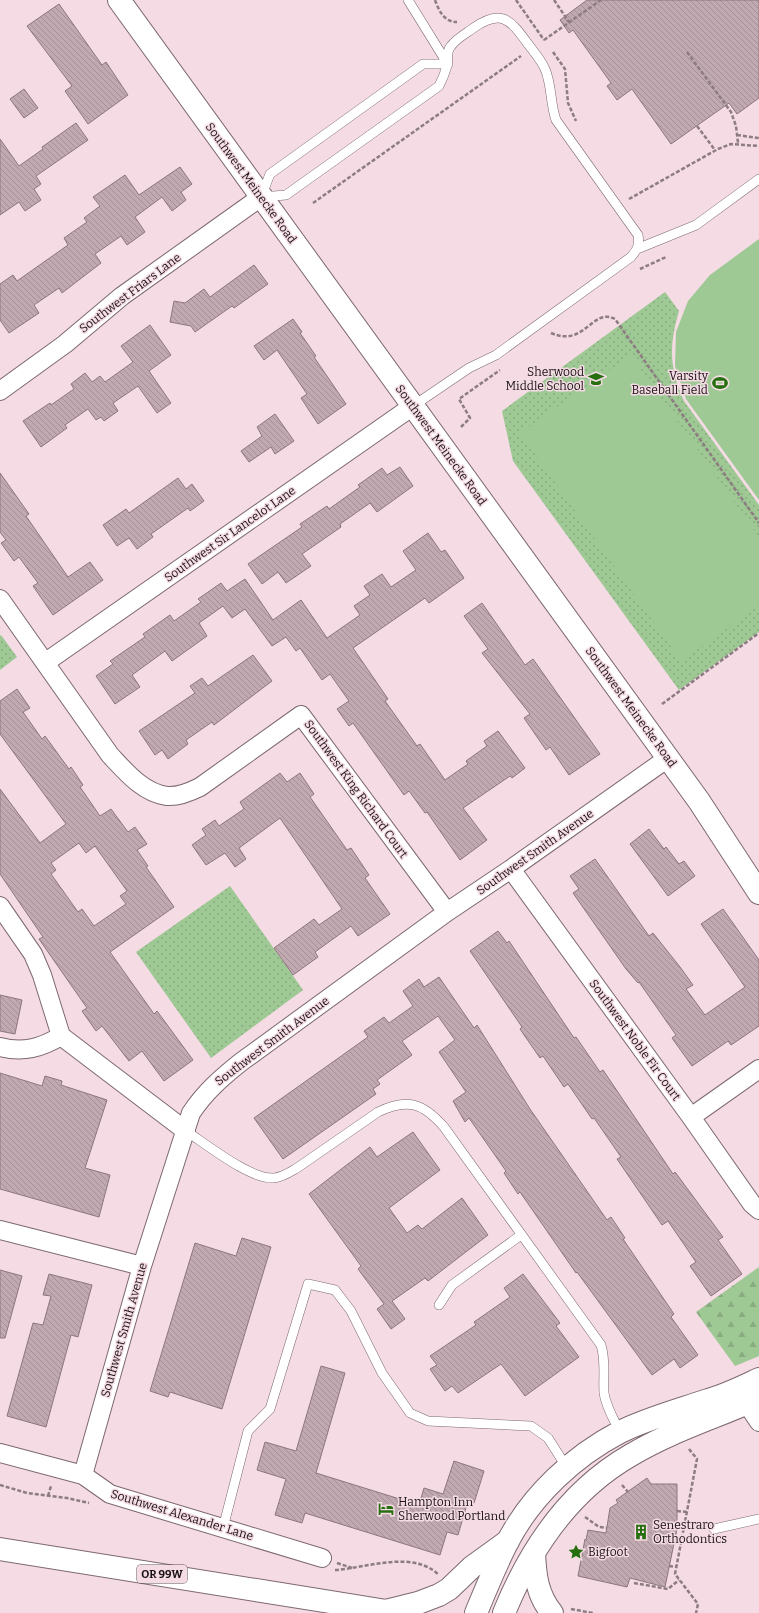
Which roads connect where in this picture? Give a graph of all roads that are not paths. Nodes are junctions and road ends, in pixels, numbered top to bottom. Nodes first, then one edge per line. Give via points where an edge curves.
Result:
1 (119, 0) edge
2 (408, 0) edge
3 (448, 64) junction
4 (759, 179) edge
5 (261, 197) junction
6 (637, 249) junction
7 (0, 391) edge
8 (413, 406) junction
9 (0, 599) edge
10 (46, 662) junction
11 (668, 758) junction
12 (511, 869) junction
13 (759, 892) edge
14 (0, 906) edge
15 (447, 912) junction
16 (61, 1036) junction
17 (0, 1047) edge
18 (759, 1070) edge
19 (691, 1117) junction
20 (186, 1131) junction
21 (759, 1210) edge
22 (0, 1230) edge
23 (521, 1234) junction
24 (142, 1266) junction
25 (439, 1305) dead end
26 (759, 1379) edge
27 (753, 1401) edge
28 (759, 1422) edge
29 (620, 1432) junction
30 (0, 1453) edge
31 (568, 1468) junction
32 (84, 1475) junction
33 (759, 1519) edge
34 (223, 1528) junction
35 (714, 1529) dead end
36 (508, 1541) junction
37 (0, 1549) edge
38 (534, 1553) junction
39 (322, 1558) dead end
40 (392, 1612) edge
41 (476, 1613) edge
42 (504, 1613) edge
43 (552, 1613) edge

1 - 5 main road, Southwest Meinecke Road
2 - 3 lane
3 - 5 lane via 439,86 300,186 286,195
3 - 5 lane via 423,64 270,174
3 - 6 lane via 447,55 450,47 484,21 495,18 512,23 544,67 556,120 638,236
4 - 6 lane via 696,225
5 - 7 street, Southwest Friars Lane via 122,296 65,344
5 - 8 main road, Southwest Meinecke Road
6 - 8 lane via 631,257 496,355 469,368
8 - 10 street, Southwest Sir Lancelot Lane
8 - 11 main road, Southwest Meinecke Road
9 - 10 street, Southwest King Richard Court
10 - 15 street, Southwest King Richard Court via 110,755 130,777 150,790 167,796 184,794 200,787 301,715
11 - 12 street, Southwest Smith Avenue
11 - 13 main road, Southwest Meinecke Road
12 - 15 street, Southwest Smith Avenue
12 - 19 street, Southwest Noble Fir Court
14 - 16 street via 33,954
15 - 20 street, Southwest Smith Avenue via 210,1087 191,1113
16 - 17 street via 37,1048 22,1050
16 - 20 street
18 - 19 street
19 - 21 street, Southwest Noble Fir Court via 752,1204
20 - 23 lane via 250,1173 274,1178 285,1176 378,1112 389,1107 414,1103 436,1117
20 - 24 street, Southwest Smith Avenue
22 - 24 street
23 - 25 lane via 452,1285
23 - 29 lane via 601,1345 604,1394
24 - 32 street, Southwest Smith Avenue
26 - 29 main road via 711,1400
27 - 28 street
27 - 38 main road via 650,1445 612,1467 583,1490 568,1506
29 - 31 main road via 584,1454
30 - 32 street, Southwest Alexander Lane
31 - 34 lane via 548,1438 531,1426 428,1421 410,1413 382,1373 350,1311 335,1290 308,1284 270,1408 248,1431
31 - 36 main road via 544,1490
32 - 34 street, Southwest Alexander Lane via 110,1494
33 - 35 lane
34 - 39 street, Southwest Alexander Lane
36 - 40 main road via 472,1567 449,1589
36 - 41 main road
37 - 40 main road, OR 99W
38 - 42 main road
38 - 43 main road via 538,1587

